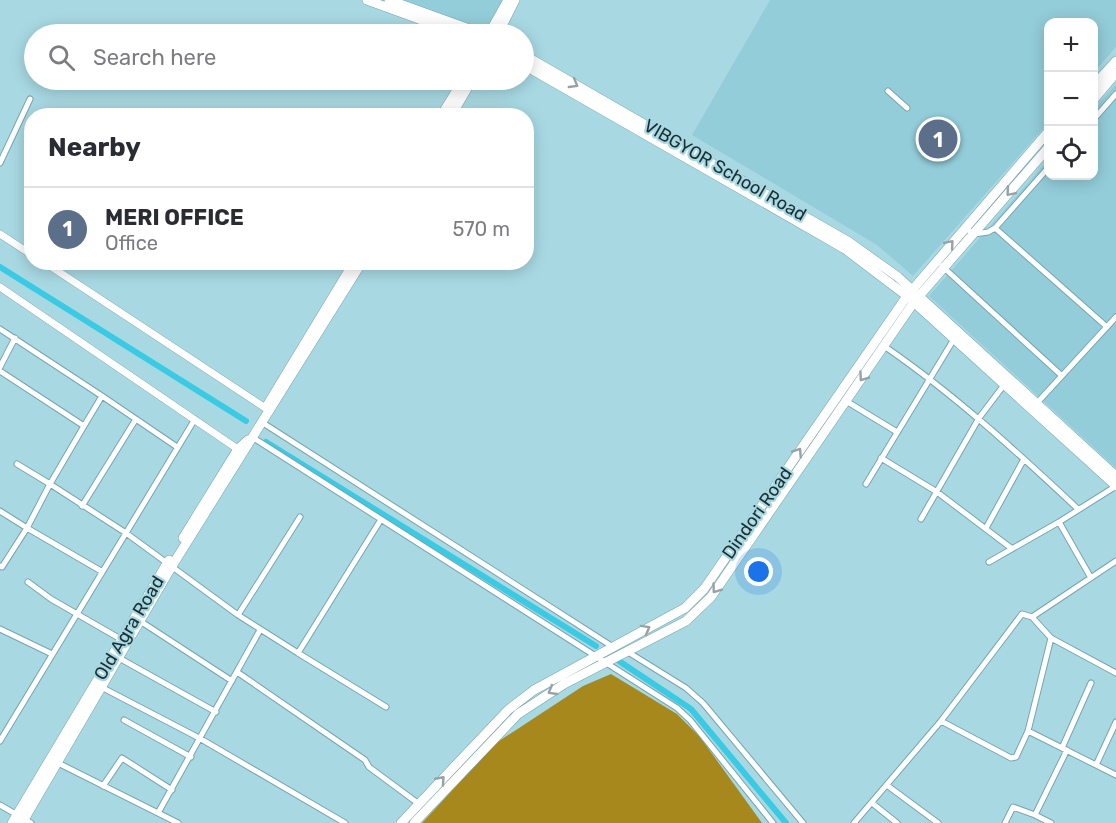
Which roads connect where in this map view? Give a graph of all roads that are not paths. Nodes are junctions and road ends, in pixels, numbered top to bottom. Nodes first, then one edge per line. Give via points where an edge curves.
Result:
1 (367, 0) edge
2 (389, 0) edge
3 (507, 0) edge
4 (515, 0) edge
5 (433, 24) edge
6 (455, 24) edge
7 (495, 24) edge
8 (503, 24) edge
9 (534, 61) edge
10 (1116, 61) edge
11 (534, 71) edge
12 (1116, 73) edge
13 (1098, 81) edge
14 (457, 90) edge
15 (466, 90) edge
16 (888, 91) dead end
17 (1098, 94) edge
18 (1116, 94) edge
19 (30, 99) dead end
20 (25, 108) edge
21 (446, 108) edge
22 (456, 108) edge
23 (907, 108) dead end
24 (24, 110) edge
25 (1098, 114) edge
26 (1044, 137) edge
27 (2, 151) edge
28 (1044, 153) edge
29 (0, 163) edge
30 (1044, 173) edge
31 (964, 227) junction
32 (995, 228) junction
33 (0, 234) edge
34 (974, 234) junction
35 (24, 250) edge
36 (940, 264) junction
37 (56, 270) edge
38 (349, 270) edge
39 (357, 270) edge
40 (0, 287) edge
41 (913, 296) junction
42 (1116, 317) edge
43 (1107, 327) junction
44 (0, 329) edge
45 (15, 338) junction
46 (954, 339) junction
47 (884, 346) junction
48 (0, 369) edge
49 (1061, 375) junction
50 (930, 378) junction
51 (1004, 385) junction
52 (102, 396) junction
53 (846, 401) junction
54 (1034, 407) junction
55 (268, 409) junction
56 (979, 418) junction
57 (135, 419) junction
58 (195, 419) junction
59 (263, 423) junction
60 (84, 426) junction
61 (897, 432) junction
62 (252, 437) junction
63 (177, 447) junction
64 (241, 451) junction
65 (881, 458) junction
66 (1024, 459) junction
67 (17, 464) dead end
68 (1116, 476) edge
69 (50, 484) junction
70 (866, 484) dead end
71 (1116, 486) edge
72 (937, 492) junction
73 (82, 506) junction
74 (1078, 509) junction
75 (0, 512) edge
76 (300, 517) dead end
77 (921, 519) dead end
78 (380, 521) junction
79 (1059, 522) junction
80 (27, 528) junction
81 (986, 528) junction
82 (126, 533) junction
83 (1011, 548) junction
84 (1116, 561) edge
85 (989, 562) dead end
86 (170, 565) junction
87 (0, 566) edge
88 (101, 571) junction
89 (1091, 578) junction
90 (28, 582) dead end
91 (76, 613) junction
92 (238, 615) junction
93 (1032, 617) junction
94 (140, 621) junction
95 (0, 629) edge
96 (260, 630) junction
97 (1051, 638) junction
98 (124, 641) junction
99 (613, 646) junction
100 (298, 653) junction
101 (52, 654) junction
102 (624, 654) junction
103 (596, 656) junction
104 (119, 658) junction
105 (606, 662) junction
106 (237, 672) junction
107 (1116, 673) edge
108 (232, 681) junction
109 (1091, 683) dead end
110 (103, 688) junction
111 (386, 707) dead end
112 (216, 712) junction
113 (124, 720) dead end
114 (941, 721) junction
115 (1116, 722) edge
116 (1028, 731) junction
117 (201, 739) junction
118 (0, 741) edge
119 (1064, 749) junction
120 (191, 757) junction
121 (58, 764) junction
122 (1096, 765) junction
123 (1116, 775) edge
124 (104, 786) junction
125 (888, 786) junction
126 (172, 790) junction
127 (872, 803) junction
128 (419, 804) junction
129 (0, 805) edge
130 (158, 813) junction
131 (1035, 815) junction
132 (24, 819) edge
133 (12, 823) edge
134 (178, 823) edge
135 (345, 823) edge
136 (401, 823) edge
137 (414, 823) edge
138 (773, 823) edge
139 (803, 823) edge
140 (854, 823) edge
141 (897, 823) edge
142 (938, 823) edge
143 (1005, 823) edge
144 (1051, 823) edge

1 - 5 main road
2 - 6 main road
3 - 7 main road
4 - 8 main road
9 -> 41 main road, VIBGYOR School Road via 849,242
10 - 13 main road
11 - 41 main road, VIBGYOR School Road via 845,249
12 - 17 main road
14 - 21 main road
15 - 22 main road
16 - 23 street
18 - 25 street
19 - 20 street
24 - 27 street
26 - 31 main road, Dindori Road
27 - 29 street
28 -> 34 main road
30 - 32 street
31 - 34 street
36 -> 31 main road, Dindori Road
32 - 34 street
32 - 43 street
33 - 35 street
34 - 36 main road
36 - 41 main road, Dindori Road
36 - 49 street
37 - 55 street
38 - 55 main road
39 - 55 main road
40 - 58 street
41 - 46 main road
41 - 47 main road
41 - 54 main road
99 -> 41 main road, Dindori Road via 685,608 704,589
42 - 43 street
43 - 49 street
44 - 45 street
45 - 48 street
45 - 52 street
46 - 50 street
46 - 51 main road
47 - 50 street
47 -> 53 main road
48 - 60 street
49 - 54 street
50 - 56 street
50 - 61 street
51 - 54 main road
51 - 56 street
52 - 57 street
52 - 60 street
53 - 61 street
53 -> 102 main road via 711,597 687,621
54 - 68 main road
54 - 71 main road
55 - 59 main road
56 - 66 street
56 - 72 street
57 - 63 street
57 - 73 street
58 - 63 street
58 - 64 street
59 - 62 main road
59 - 99 street
60 - 69 street
61 - 65 street
62 - 64 main road
62 - 78 street
63 - 82 street
64 - 86 main road
65 - 70 street
65 - 72 street
66 - 74 street
66 - 81 street
67 - 69 street
69 - 73 street
69 - 80 street
71 - 74 street
72 - 77 street
72 - 81 street
73 - 82 street
74 - 79 street
75 - 80 street
76 - 92 street
78 - 100 street
78 - 103 street
79 - 83 street
79 - 89 street
80 - 87 street
80 - 88 street
81 - 83 street
82 - 86 street
82 - 88 street
83 - 85 street
84 - 89 street
86 - 92 street
86 - 94 main road
86 - 98 main road, Old Agra Road
88 - 91 street
89 - 93 street
90 - 91 street
91 - 98 street
91 - 101 street
92 - 96 street
93 - 97 street
93 - 114 street via 1020,616
94 - 98 main road
94 - 108 street
95 - 101 street
96 - 100 street
96 - 106 street
97 - 107 street
97 - 116 street
98 - 104 main road
98 - 132 main road, Old Agra Road
99 - 102 street
99 - 103 main road, Dindori Road
100 - 111 street
101 - 118 street
102 - 105 main road
102 - 139 street via 678,682 703,703
103 - 105 street
128 -> 103 main road, Dindori Road via 508,710 534,690
104 - 110 main road
104 - 112 street
105 -> 137 main road via 518,714
105 - 138 street via 690,720
106 - 108 street
106 - 128 street via 365,760
108 - 112 street
109 - 119 street
110 - 117 street
110 - 121 main road
112 - 117 street
113 - 120 street
114 - 116 street via 1013,758
114 - 125 street
115 - 122 street
116 - 119 street
117 - 120 street
117 - 135 street
119 - 122 street
119 - 131 street
120 - 126 street
121 - 124 street
121 - 132 main road
122 - 123 street
124 - 126 street via 122,758
124 - 130 street
125 - 127 street
125 - 142 street
126 - 130 street
127 - 140 street
127 - 141 street
128 - 136 main road, Dindori Road
129 - 132 street
130 - 134 street
131 - 143 street via 1013,807
131 - 144 street
132 - 133 main road, Old Agra Road

